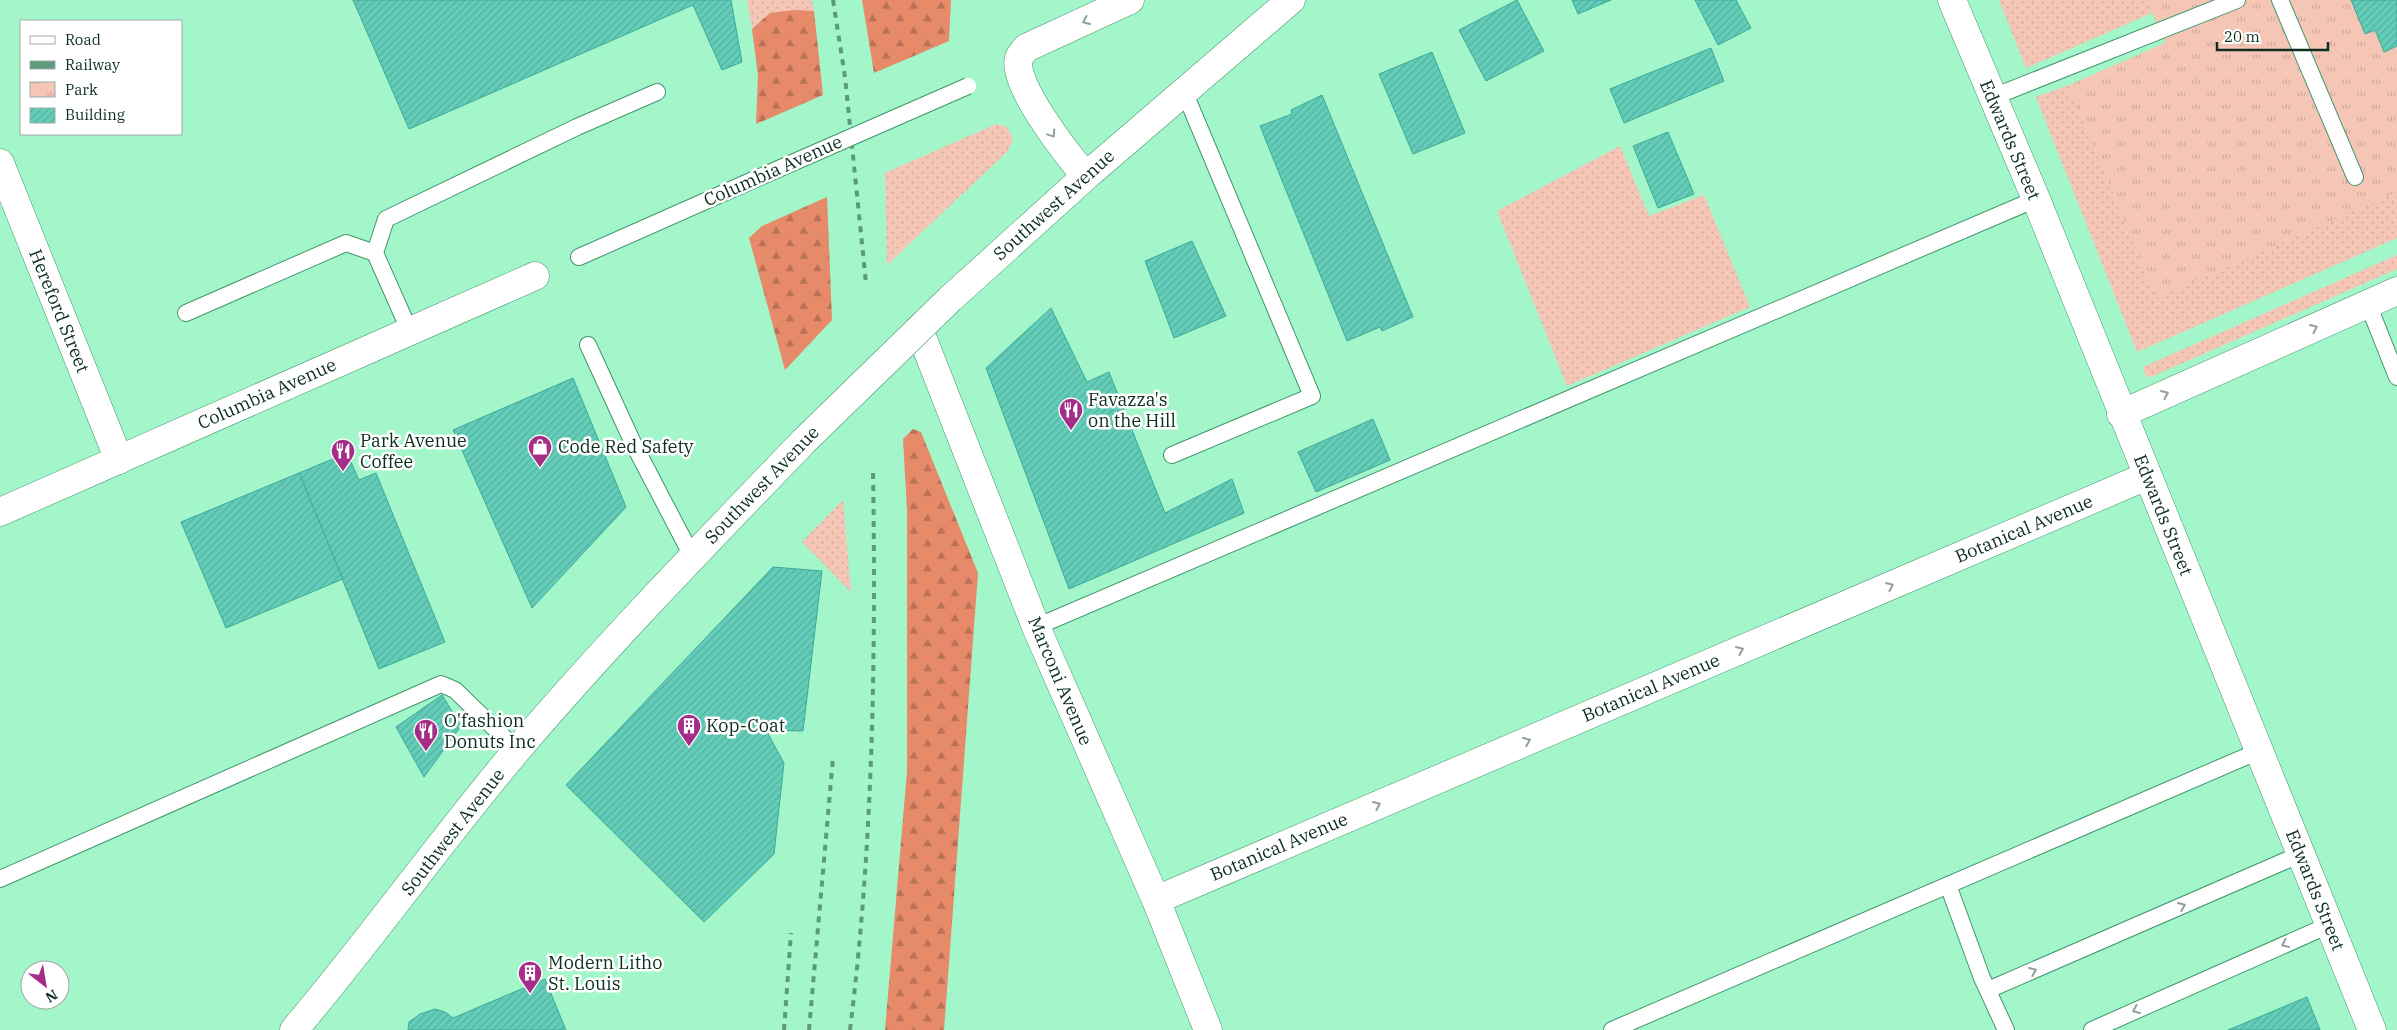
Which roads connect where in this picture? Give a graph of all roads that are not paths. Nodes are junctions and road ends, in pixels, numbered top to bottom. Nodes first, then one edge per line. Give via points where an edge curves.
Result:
1 (1291, 0) edge
2 (1952, 0) edge
3 (2237, 0) edge
4 (2280, 0) edge
5 (1127, 1) edge
6 (968, 86) dead end
7 (1184, 91) junction
8 (657, 92) dead end
9 (1993, 97) junction
10 (0, 164) edge
11 (1086, 176) junction
12 (2355, 177) dead end
13 (2036, 199) junction
14 (375, 254) junction
15 (579, 257) dead end
16 (535, 276) dead end
17 (2397, 291) edge
18 (2368, 304) junction
19 (186, 313) dead end
20 (919, 329) junction
21 (410, 332) junction
22 (588, 345) dead end
23 (2397, 377) edge
24 (2121, 414) junction
25 (1172, 455) dead end
26 (118, 460) junction
27 (2147, 476) junction
28 (0, 512) edge
29 (692, 556) junction
30 (1036, 627) junction
31 (517, 750) junction
32 (2259, 751) junction
33 (2301, 854) junction
34 (0, 879) edge
35 (1948, 885) junction
36 (1156, 900) junction
37 (2329, 925) junction
38 (1988, 990) junction
39 (294, 1030) edge
40 (1208, 1030) edge
41 (1612, 1030) edge
42 (2006, 1030) edge
43 (2092, 1030) edge
44 (2372, 1030) edge

1 - 7 street, Southwest Avenue
2 - 9 street, Edwards Street
3 - 9 lane
4 - 12 lane
5 -> 11 street via 1026,48 1018,58 1018,72 1042,118 1063,150
6 - 15 lane, Columbia Avenue, bridge
7 - 11 street, Southwest Avenue
7 - 25 lane via 1312,396
8 - 14 lane via 576,127 386,219
9 - 13 street, Edwards Street
10 - 26 street, Hereford Street
11 - 20 street, Southwest Avenue, bridge
13 - 24 street, Edwards Street
13 - 30 lane
14 - 19 lane via 346,243
14 - 21 lane
16 - 21 street, Columbia Avenue
17 - 18 street
18 - 23 lane
24 -> 18 street
20 - 29 street, Southwest Avenue, bridge via 802,442
20 - 30 street, Marconi Avenue
21 - 26 street, Columbia Avenue
22 - 29 lane via 633,442
24 - 27 street, Edwards Street
26 - 28 street, Columbia Avenue
27 - 32 street, Edwards Street
36 -> 27 street, Botanical Avenue
29 - 31 street, Southwest Avenue
30 - 36 street, Marconi Avenue
31 - 34 lane via 455,690 441,684
31 - 39 street, Southwest Avenue
32 - 33 street, Edwards Street
32 - 35 lane
33 - 37 street, Edwards Street
38 -> 33 lane
35 - 38 lane
35 - 41 lane
36 - 40 street, Marconi Avenue
37 -> 43 lane
37 - 44 street, Edwards Street
38 - 42 lane

